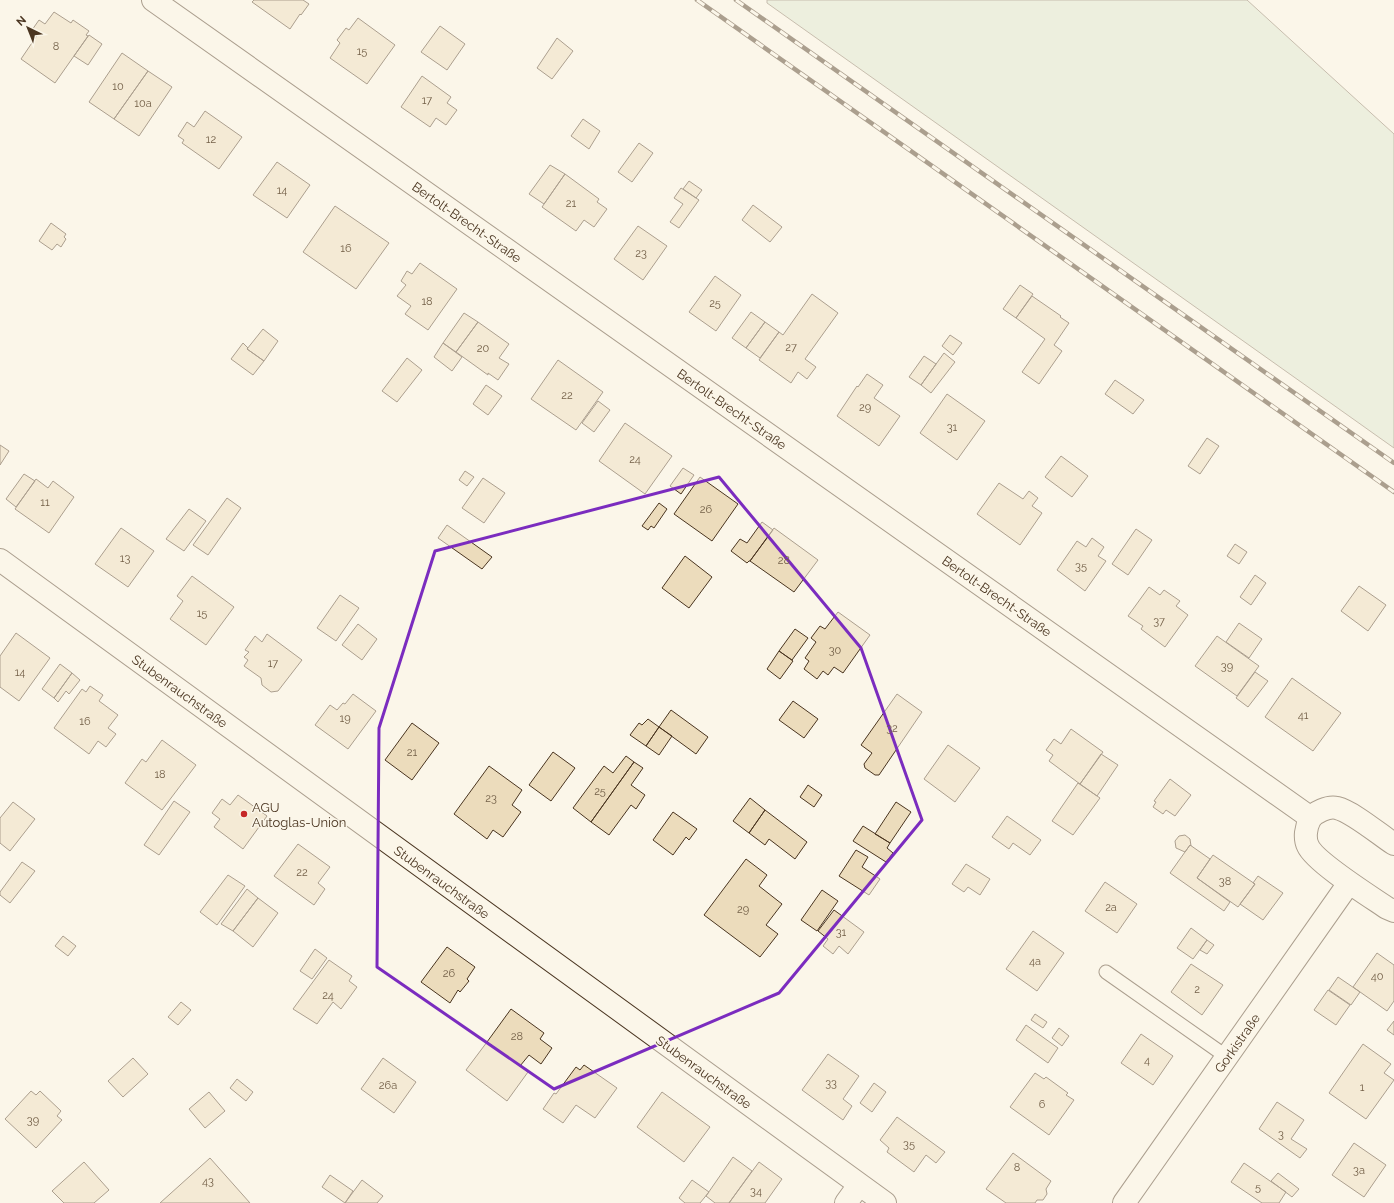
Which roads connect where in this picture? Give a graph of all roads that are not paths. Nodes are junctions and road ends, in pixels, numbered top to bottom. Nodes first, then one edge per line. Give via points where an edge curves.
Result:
1 (153, 0) edge
2 (0, 560) edge
3 (1311, 818) junction
4 (1394, 844) edge
5 (1350, 883) junction
6 (1394, 911) edge
7 (1106, 972) dead end
8 (1227, 1057) junction
9 (859, 1185) junction
10 (846, 1203) edge
11 (885, 1203) edge
12 (1124, 1203) edge

1 - 3 street, Bertolt-Brecht-Straße
2 - 9 street, Stubenrauchstraße
3 - 4 street via 1322,809 1336,808 1349,813
3 - 5 street via 1306,829 1307,846 1316,857
5 - 6 street
5 - 8 street, Gorkistraße
7 - 8 lane
8 - 12 street, Gorkistraße
9 - 10 street
9 - 11 street, Stubenrauchstraße

